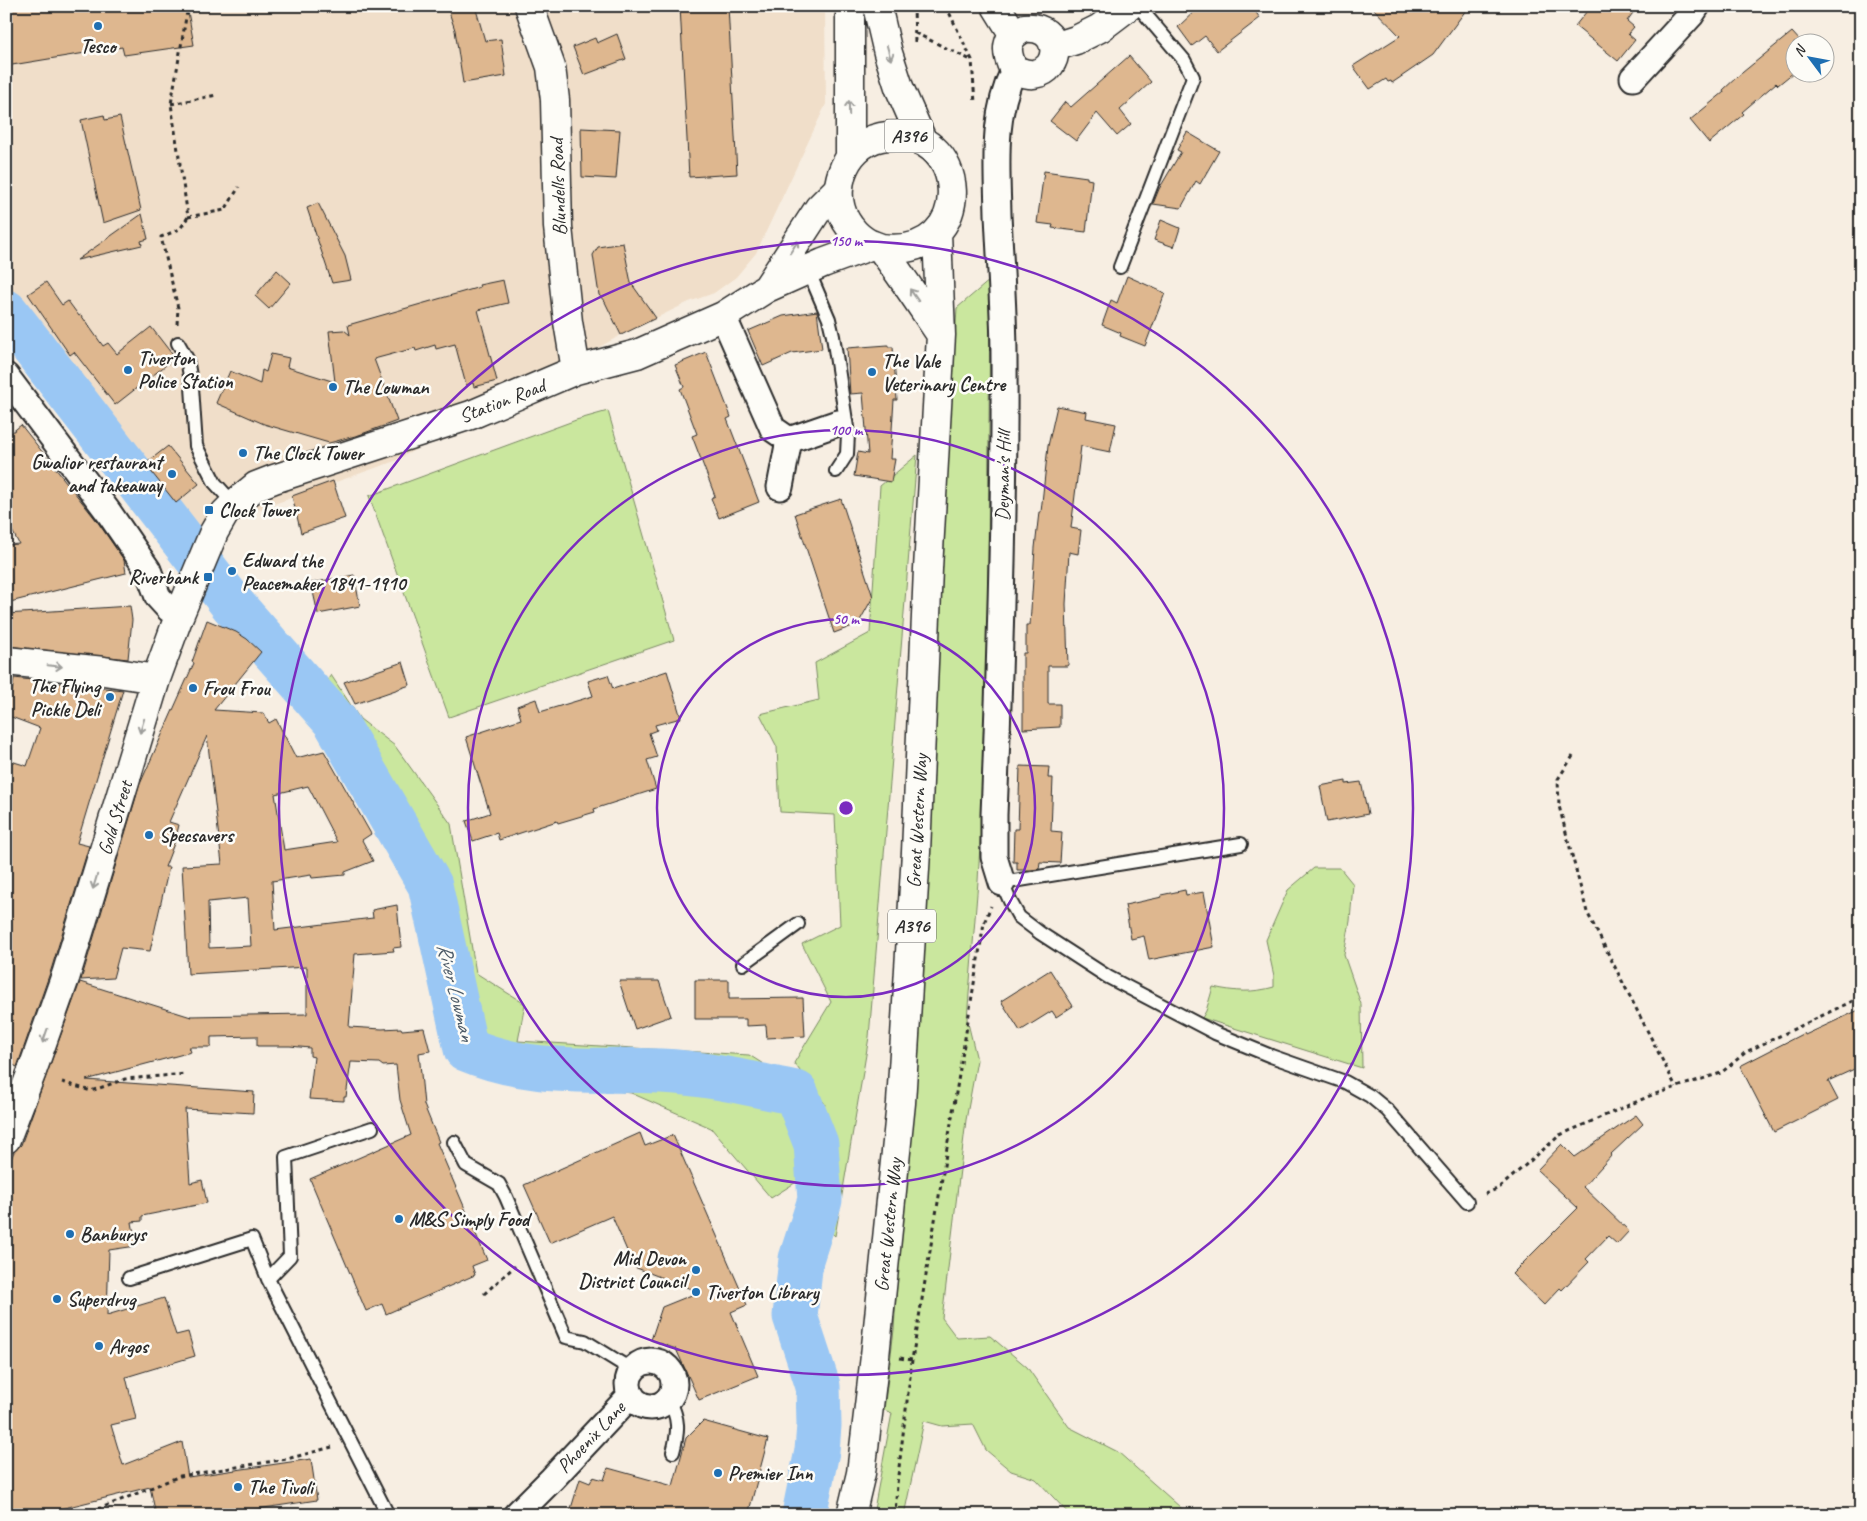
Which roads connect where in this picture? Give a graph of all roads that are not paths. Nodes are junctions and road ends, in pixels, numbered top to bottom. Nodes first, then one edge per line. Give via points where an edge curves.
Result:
1 (529, 6) edge
2 (850, 6) edge
3 (876, 6) edge
4 (996, 6) edge
5 (1129, 6) edge
6 (1138, 6) edge
7 (1697, 6) edge
8 (1014, 35) junction
9 (1054, 47) junction
10 (1014, 70) junction
11 (1642, 77) dead end
12 (923, 142) junction
13 (850, 157) junction
14 (838, 189) junction
15 (937, 232) junction
16 (877, 246) junction
17 (1120, 267) dead end
18 (808, 270) junction
19 (767, 288) junction
20 (723, 316) junction
21 (941, 335) junction
22 (178, 342) road end
23 (576, 370) junction
24 (6, 376) edge
25 (838, 424) dead end
26 (789, 440) junction
27 (836, 471) dead end
28 (780, 487) dead end
29 (234, 504) junction
30 (179, 616) junction
31 (6, 661) edge
32 (156, 680) junction
33 (1241, 844) dead end
34 (1002, 884) junction
35 (798, 924) dead end
36 (743, 964) dead end
37 (372, 1128) dead end
38 (6, 1138) edge
39 (454, 1142) dead end
40 (1468, 1202) road end
41 (129, 1278) dead end
42 (268, 1279) junction
43 (632, 1370) junction
44 (631, 1395) junction
45 (669, 1399) junction
46 (673, 1452) dead end
47 (552, 1479) junction
48 (388, 1515) edge
49 (516, 1515) edge
50 (533, 1515) edge
51 (851, 1515) edge

1 - 23 street, Blundells Road via 551,67 555,100 558,227
13 -> 2 street, A396
3 -> 12 street, A396 via 899,87
4 - 8 street
5 - 9 street via 1100,28
6 - 17 lane via 1184,60 1193,77
7 - 11 street
8 - 9 street via 1025,28 1042,30 1050,36
8 - 10 street via 1008,54
9 - 10 street via 1054,57 1044,70 1035,74
10 - 34 street, Deyman's Hill via 998,122 996,159 1004,356 994,857
12 - 13 street, A396 via 908,136 876,138 862,145
12 - 15 street, A396 via 937,152 952,183 952,201 947,218
13 - 14 street, A396
14 - 16 street, A396 via 843,216 850,228 860,238
19 -> 14 street, Station Road via 819,208
15 - 16 street, A396 via 911,248 896,250
15 - 21 street, A396
16 - 18 street, Station Road
21 -> 16 street, A396
18 - 19 street, Station Road
18 - 27 lane via 829,319 848,434 847,454
19 - 20 street, Station Road
20 - 23 street, Station Road via 637,354
20 - 26 street via 769,423 773,430
21 - 51 street, Great Western Way / A396 via 901,1103 875,1356 860,1473
22 - 29 lane via 187,359 192,387 196,446 215,483
23 - 29 street, Station Road via 471,415 256,486
24 - 30 street via 109,513 148,570 158,597
25 - 26 street
26 - 28 street
29 - 30 street, Gold Street via 214,532
30 - 32 street, Gold Street
31 -> 32 street
32 -> 38 street, Gold Street via 66,975
33 - 34 lane
34 - 40 lane via 1019,917 1108,977 1215,1033 1345,1082 1370,1096 1387,1110
35 - 36 lane
37 - 42 lane via 286,1157 290,1256
39 - 43 lane via 466,1165 499,1184 566,1336 585,1341
41 - 42 lane via 252,1239
42 - 48 lane
43 - 44 street via 628,1386
43 - 45 street via 642,1362 653,1360 662,1363 673,1377 674,1386
44 - 45 street via 646,1406 660,1405
44 - 47 street, Phoenix Lane
45 - 46 lane via 676,1413 678,1433
47 - 49 street, Phoenix Lane
47 - 50 street, Phoenix Lane

